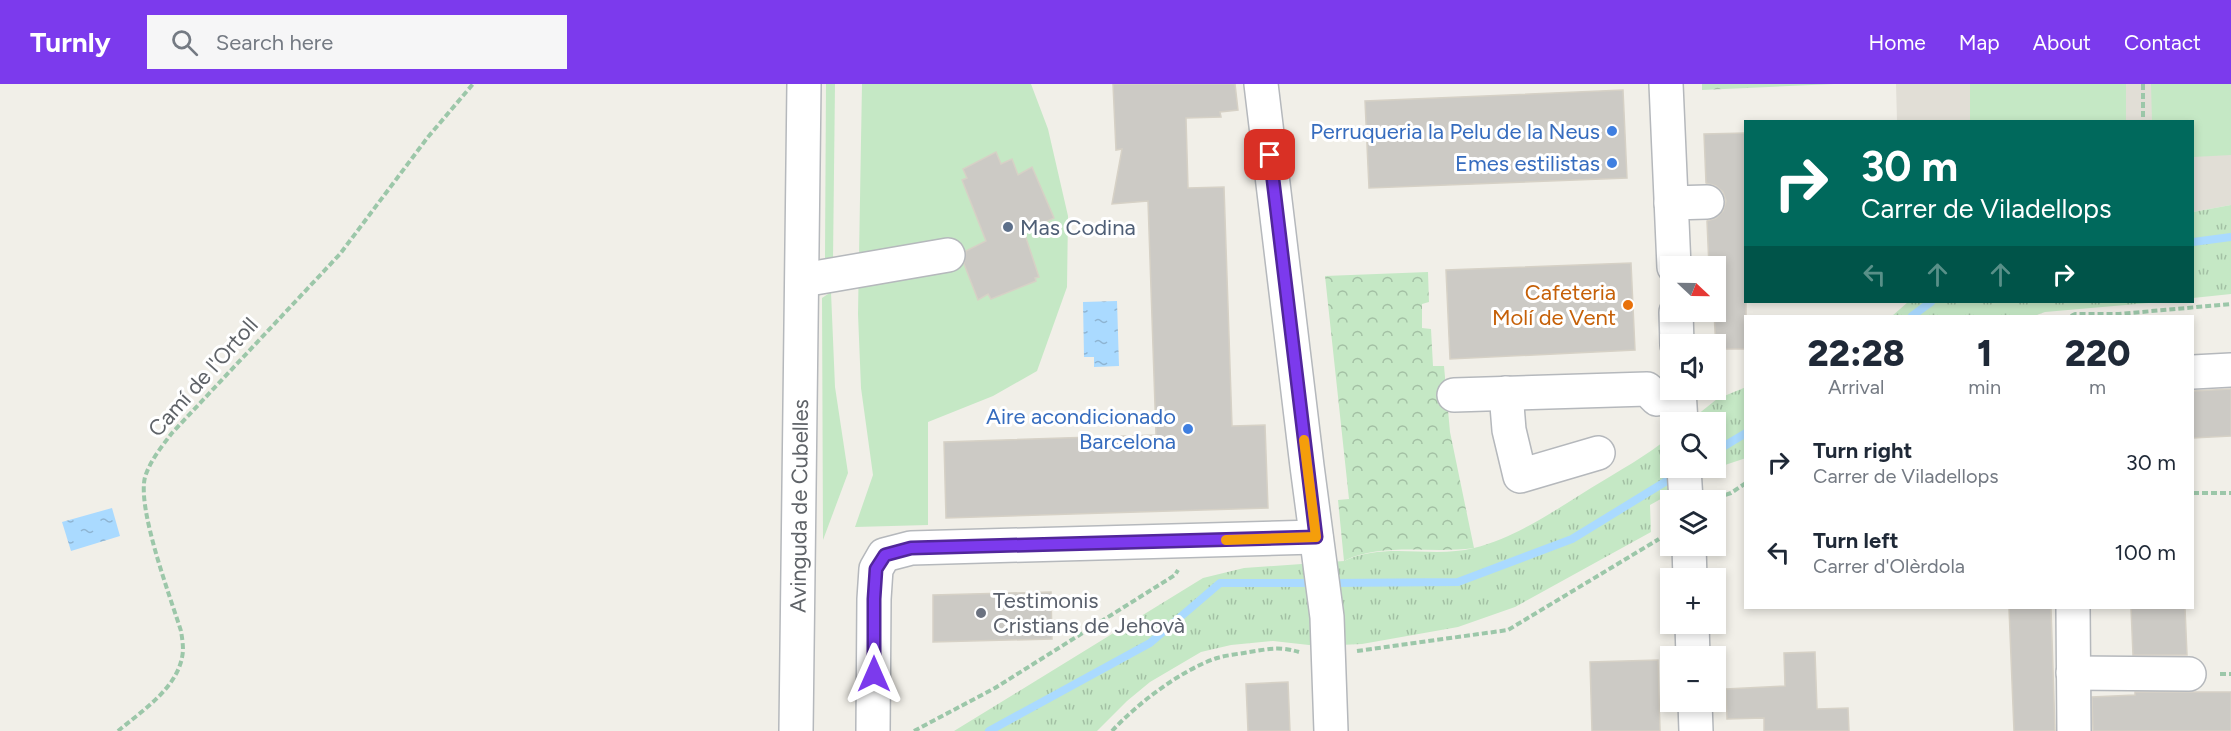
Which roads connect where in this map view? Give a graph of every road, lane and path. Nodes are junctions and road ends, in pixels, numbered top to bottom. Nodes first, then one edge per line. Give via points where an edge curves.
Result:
1 (473, 84) edge
2 (804, 84) edge
3 (1261, 84) edge
4 (1666, 84) edge
5 (2143, 84) edge
6 (2143, 120) edge
7 (1707, 202) dead end
8 (1671, 203) junction
9 (948, 255) dead end
10 (1673, 256) edge
11 (802, 280) junction
12 (2231, 304) edge
13 (2073, 315) edge
14 (2231, 370) edge
15 (2194, 372) edge
16 (1506, 393) junction
17 (1454, 395) dead end
18 (1679, 404) edge
19 (1598, 453) dead end
20 (1744, 484) edge
21 (2194, 493) edge
22 (2231, 493) edge
23 (1726, 495) edge
24 (1318, 549) junction
25 (1660, 549) edge
26 (1181, 564) dead end
27 (2073, 609) edge
28 (1328, 650) junction
29 (2073, 673) junction
30 (2189, 674) dead end
31 (1695, 712) edge
32 (118, 731) edge
33 (796, 731) edge
34 (873, 731) edge
35 (914, 731) edge
36 (1112, 731) edge
37 (1331, 731) edge
38 (1696, 731) edge
39 (2074, 731) edge

1 - 32 path, Camí de l'Ortoll via 340,254 172,433 156,455 146,476 143,496 183,650 179,669 169,685
2 - 11 street, Avinguda de Cubelles
3 - 24 street
4 - 8 street
5 - 6 path
7 - 8 street
8 - 10 street
9 - 11 street
11 - 33 street, Avinguda de Cubelles
12 - 13 path
14 - 15 street
16 - 17 street
16 - 18 street via 1647,389 1657,399
16 - 19 street via 1509,430 1520,476
20 - 23 path
21 - 22 path
24 - 28 street
24 - 34 street via 911,548 885,555 876,569
25 - 28 path via 1508,630
26 - 35 path via 1175,575 1155,588 995,688
27 - 29 street
28 - 36 path via 1282,647 1219,657 1165,686
28 - 37 street
29 - 30 street
29 - 39 street
31 - 38 street

